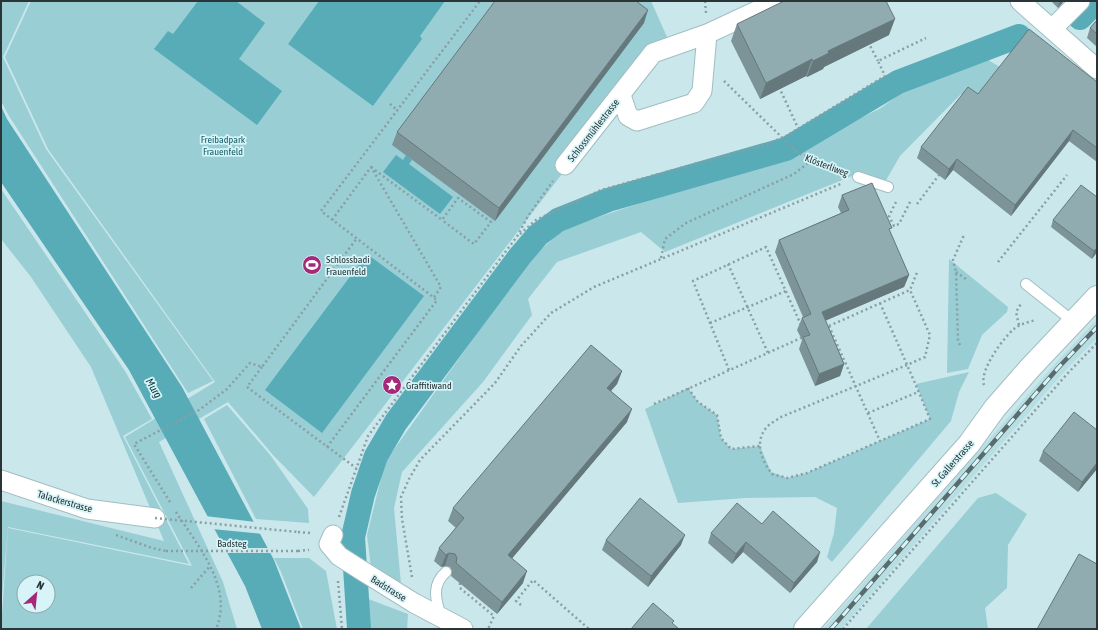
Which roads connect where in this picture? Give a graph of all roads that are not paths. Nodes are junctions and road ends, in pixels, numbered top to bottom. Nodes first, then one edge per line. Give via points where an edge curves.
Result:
1 (778, 1) edge
2 (1020, 1) edge
3 (1080, 1) edge
4 (1052, 29) junction
5 (707, 34) junction
6 (1097, 69) edge
7 (621, 95) junction
8 (565, 165) road end
9 (858, 177) road end
10 (888, 187) dead end
11 (1029, 286) road end
12 (1097, 297) edge
13 (1074, 322) junction
14 (1, 480) edge
15 (155, 518) road end
16 (333, 535) road end
17 (446, 572) edge
18 (441, 618) junction
19 (463, 629) edge
20 (805, 629) edge

1 - 5 street, Schlossmühlestrasse
2 - 4 street
3 - 4 street
4 - 6 street
5 - 7 street, Schlossmühlestrasse via 653,53
5 - 7 street, Schlossmühlestrasse via 702,91 694,103 637,121 628,116
7 - 8 street, Schlossmühlestrasse
9 - 10 lane, Klösterliweg
11 - 13 lane
12 - 13 main road, St. Gallerstrasse
13 - 20 main road, St. Gallerstrasse via 1007,393 969,444
14 - 15 street, Talackerstrasse via 87,509
16 - 18 street, Badstrasse via 329,544 342,558
17 - 18 lane via 436,588 435,600
18 - 19 street, Badstrasse

